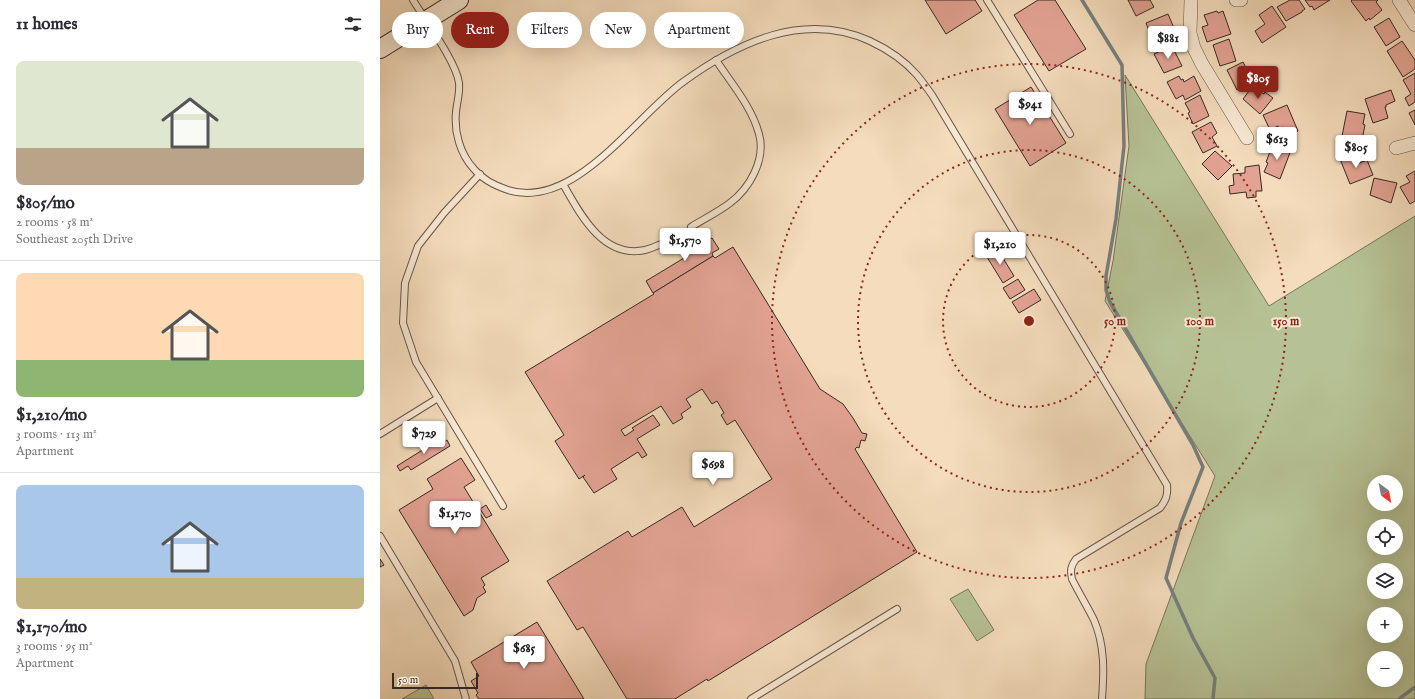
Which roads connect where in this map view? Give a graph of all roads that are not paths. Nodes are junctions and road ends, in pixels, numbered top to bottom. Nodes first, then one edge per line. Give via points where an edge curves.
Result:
1 (413, 0) edge
2 (459, 0) edge
3 (987, 0) edge
4 (1191, 0) edge
5 (1236, 0) edge
6 (1241, 0) edge
7 (1399, 0) edge
8 (421, 12) edge
9 (439, 12) edge
10 (1415, 25) edge
11 (392, 41) edge
12 (443, 48) edge
13 (380, 49) edge
14 (716, 60) junction
15 (1070, 134) dead end
16 (1247, 138) dead end
17 (1415, 143) edge
18 (1396, 148) dead end
19 (480, 174) junction
20 (562, 184) junction
21 (691, 227) dead end
22 (681, 233) dead end
23 (438, 398) junction
24 (380, 434) edge
25 (503, 506) dead end
26 (380, 536) edge
27 (897, 609) dead end
28 (466, 699) edge
29 (751, 699) edge
30 (1102, 699) edge

1 - 8 lane
2 - 9 main road
3 - 15 lane
4 - 16 street via 1190,33 1194,48
5 - 6 street
7 - 10 street
11 - 13 main road
12 - 19 lane via 455,69 459,82 457,140 464,156
14 - 20 lane via 677,87 584,172
14 - 21 lane via 754,121 760,135 760,151 752,179 741,193 730,203
14 - 30 lane via 773,34 794,29 818,28 840,30 859,36 900,58 917,74 932,95 1156,464 1168,492 1160,508 1076,559 1070,572 1094,620 1101,642 1104,669
17 - 18 street
19 - 20 lane via 497,186 519,194 536,193
19 - 23 lane via 418,246 404,283 402,322 416,362
20 - 22 lane via 596,234 611,244 626,250 644,250
23 - 24 lane
23 - 25 lane
26 - 28 lane via 455,661
27 - 29 lane

